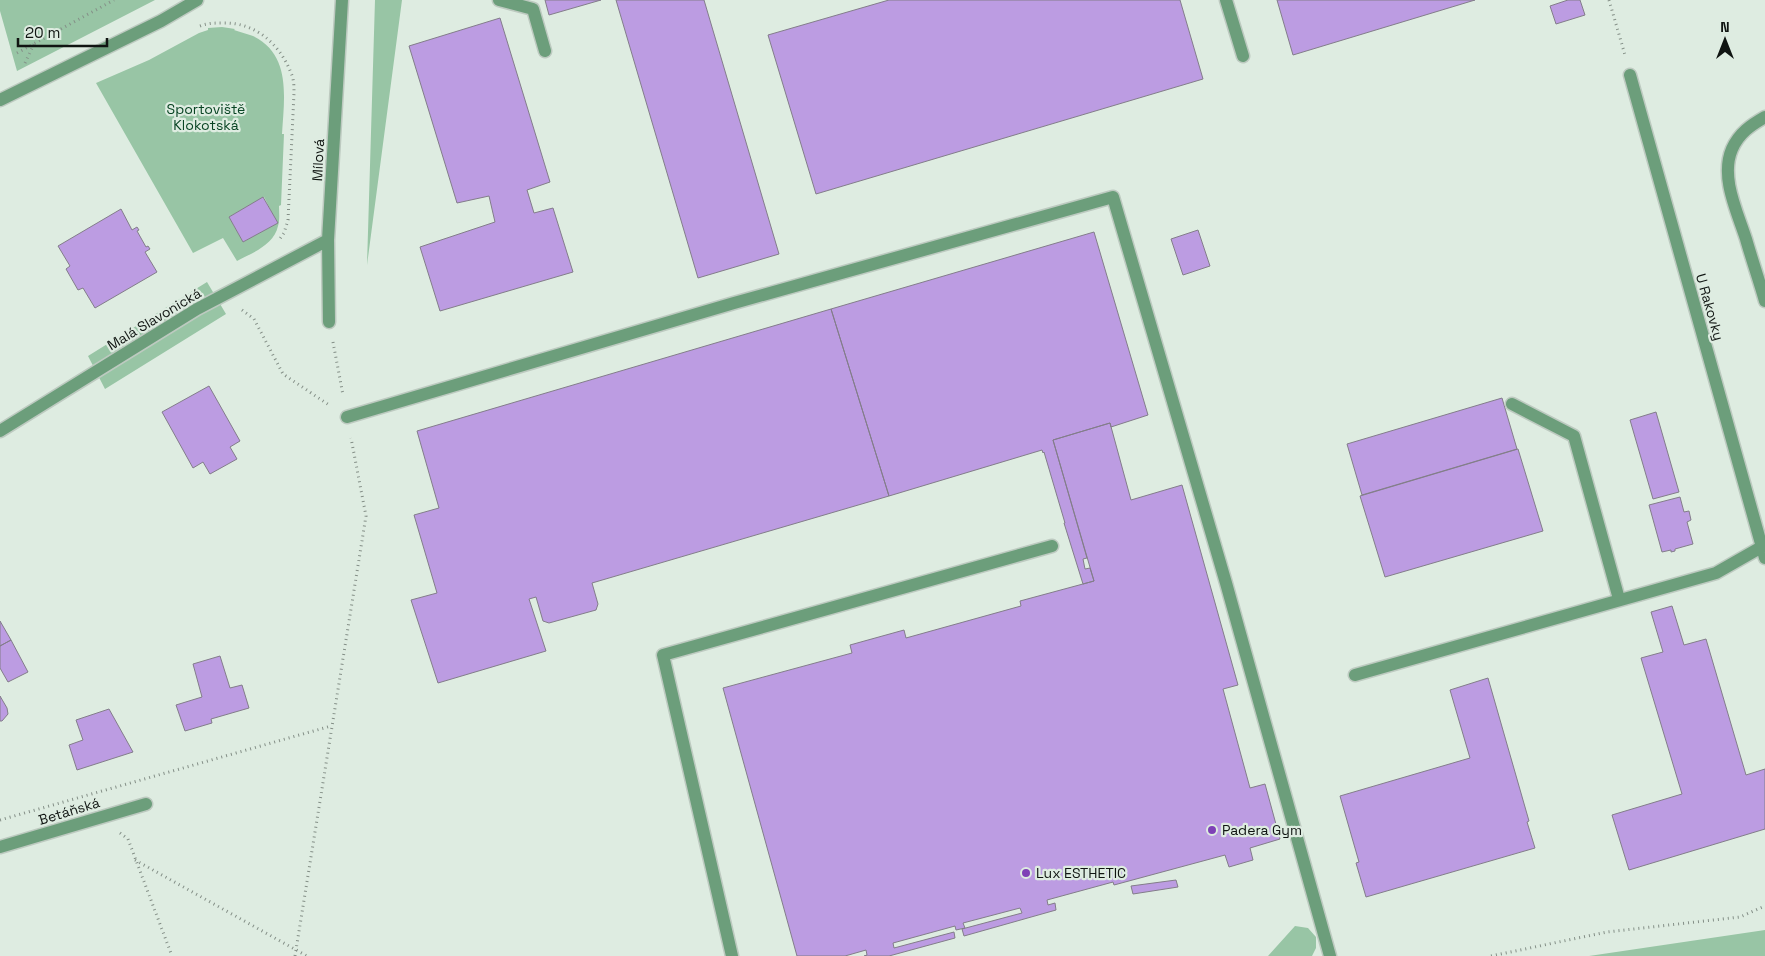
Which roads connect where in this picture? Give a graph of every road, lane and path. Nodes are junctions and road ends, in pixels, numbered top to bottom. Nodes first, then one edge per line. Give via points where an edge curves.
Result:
1 (114, 0) edge
2 (197, 0) edge
3 (342, 0) edge
4 (498, 0) edge
5 (1226, 0) edge
6 (1609, 0) edge
7 (197, 27) dead end
8 (545, 51) dead end
9 (17, 53) dead end
10 (1243, 56) dead end
11 (1630, 75) joint
12 (0, 100) edge
13 (1765, 118) edge
14 (328, 240) junction
15 (276, 244) dead end
16 (226, 293) junction
17 (1765, 301) edge
18 (329, 322) joint
19 (1512, 404) dead end
20 (347, 417) junction
21 (0, 431) edge
22 (1052, 546) dead end
23 (1764, 550) edge
24 (1619, 599) junction
25 (1355, 675) dead end
26 (332, 726) junction
27 (146, 804) dead end
28 (99, 818) junction
29 (0, 820) edge
30 (0, 847) edge
31 (135, 860) junction
32 (1765, 906) edge
33 (296, 948) junction
34 (172, 956) edge
35 (295, 956) edge
36 (307, 956) edge
37 (732, 956) edge
38 (1330, 956) edge
39 (1491, 956) edge

1 - 9 path
2 - 12 street
3 - 14 street, Mílová
4 - 8 street via 533,9
5 - 10 street
6 - 11 path
7 - 15 path via 206,23 231,23 253,28 272,42 292,74 294,93 288,220
11 - 23 street, U Rakovky
13 - 17 street via 1744,130 1728,163 1731,193
14 - 16 street, Malá Slavonická
14 - 18 street, Mílová
16 - 20 path via 237,307 254,319 283,374
16 - 21 street, Malá Slavonická
18 - 20 path
19 - 24 street via 1574,436
20 - 26 path via 366,516
20 - 38 street via 744,300 1113,197 1226,583
22 - 37 street via 663,655
23 - 24 street via 1716,573
24 - 25 street
26 - 29 path
26 - 33 path
27 - 28 street, Betáňská
28 - 30 street, Betáňská
28 - 31 path via 128,839
31 - 33 path
31 - 34 path
32 - 39 path via 1740,917 1608,932
33 - 35 path
33 - 36 path

